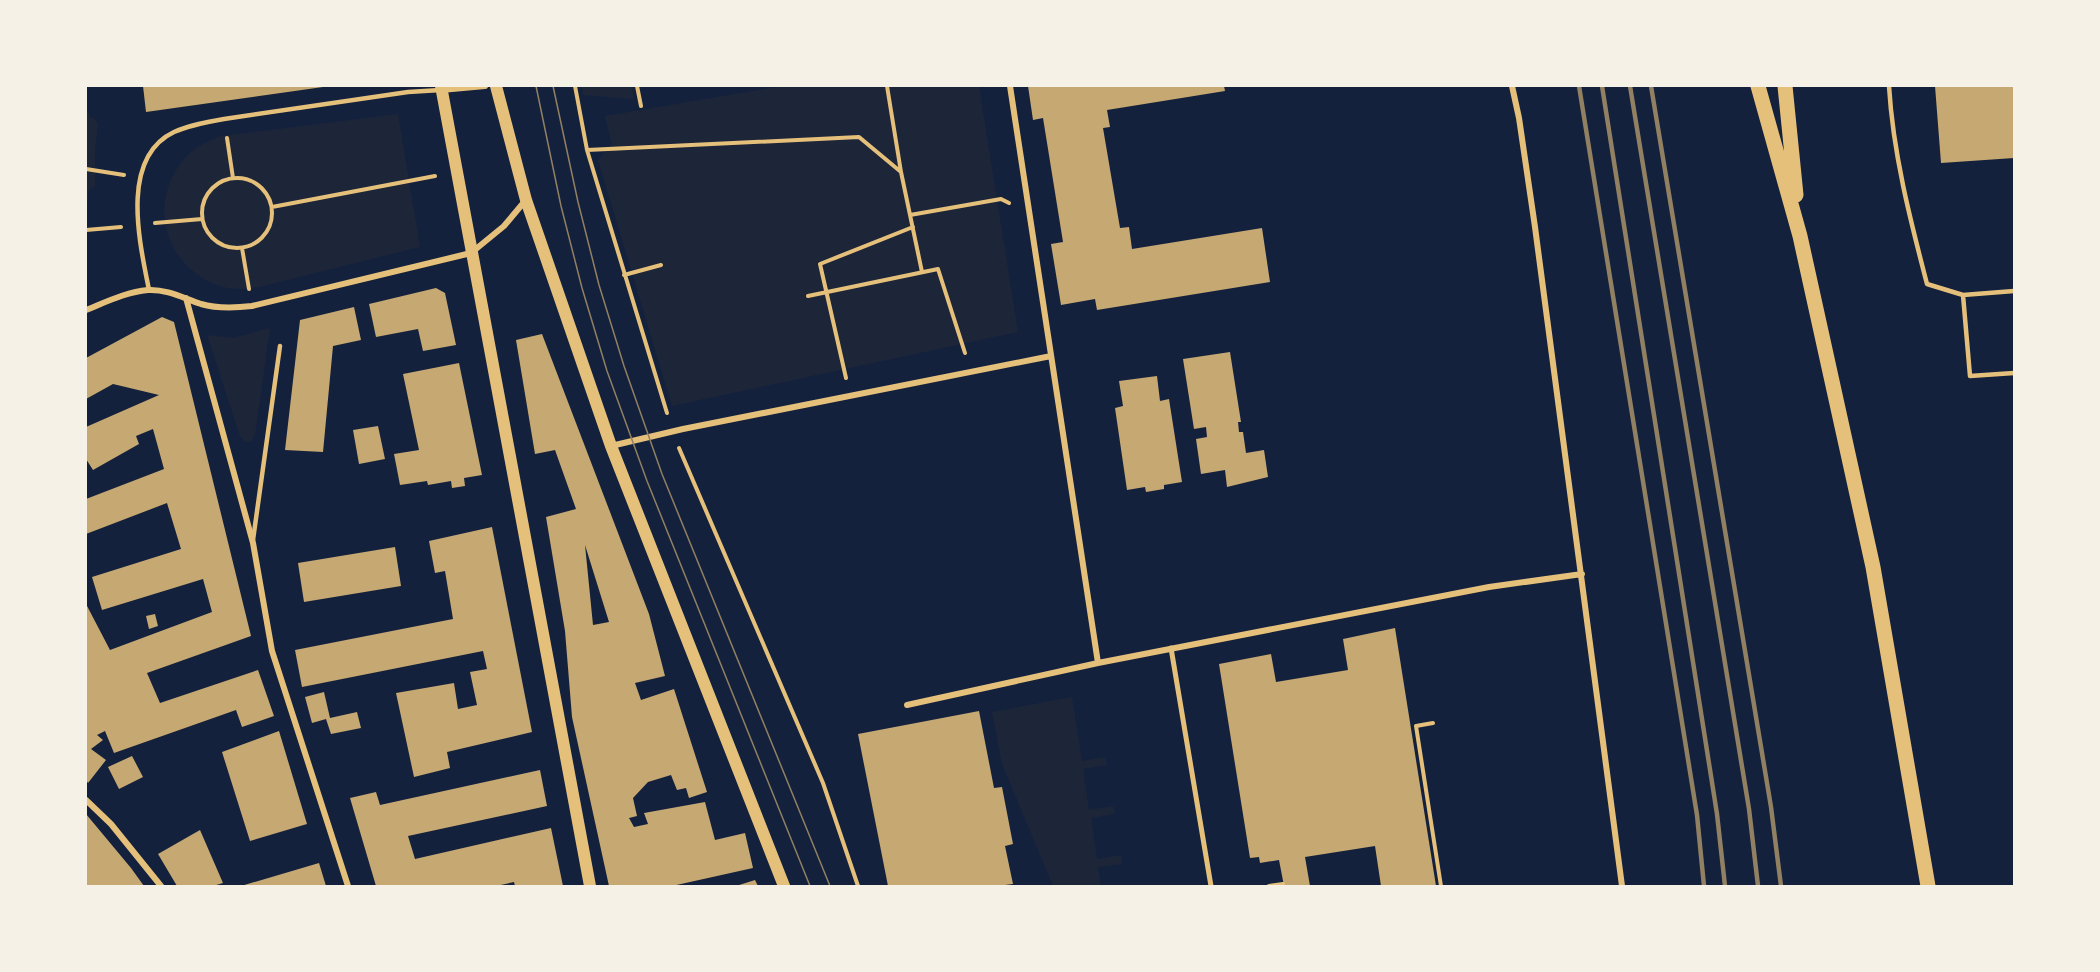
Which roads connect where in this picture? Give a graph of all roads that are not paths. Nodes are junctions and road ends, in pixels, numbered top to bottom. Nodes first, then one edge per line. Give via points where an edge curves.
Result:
1 (485, 86) edge
2 (496, 86) edge
3 (1010, 86) edge
4 (1512, 86) edge
5 (1758, 86) edge
6 (1785, 86) edge
7 (1889, 86) edge
8 (441, 88) edge
9 (526, 200) junction
10 (1800, 236) junction
11 (471, 253) junction
12 (149, 290) junction
13 (2014, 291) edge
14 (1963, 295) junction
15 (186, 298) junction
16 (86, 310) edge
17 (280, 346) dead end
18 (1051, 356) junction
19 (2014, 373) edge
20 (611, 446) junction
21 (253, 543) junction
22 (1582, 574) junction
23 (1171, 648) junction
24 (1098, 663) junction
25 (907, 705) dead end
26 (86, 800) edge
27 (161, 886) edge
28 (348, 886) edge
29 (590, 886) edge
30 (784, 886) edge
31 (1211, 886) edge
32 (1622, 886) edge
33 (1928, 886) edge

1 - 8 street
2 - 9 main road
3 - 18 street
4 - 22 street
5 - 10 main road
6 - 10 main road
7 - 14 lane via 1891,121 1908,214 1927,284
8 - 11 main road
8 - 12 lane via 224,119 172,133 153,148 139,178 137,225
9 - 11 street via 504,226
9 - 20 main road
10 - 33 main road via 1874,567
11 - 15 street via 252,306 203,305
11 - 29 main road
12 - 15 street
12 - 16 street
13 - 14 lane
14 - 19 lane via 1970,376
15 - 21 street
17 - 21 lane
18 - 20 street
18 - 24 street
20 - 30 main road
21 - 28 street via 272,651
22 - 23 street via 1489,587
22 - 32 street
23 - 24 street
23 - 31 street
24 - 25 street
26 - 27 street via 111,824

